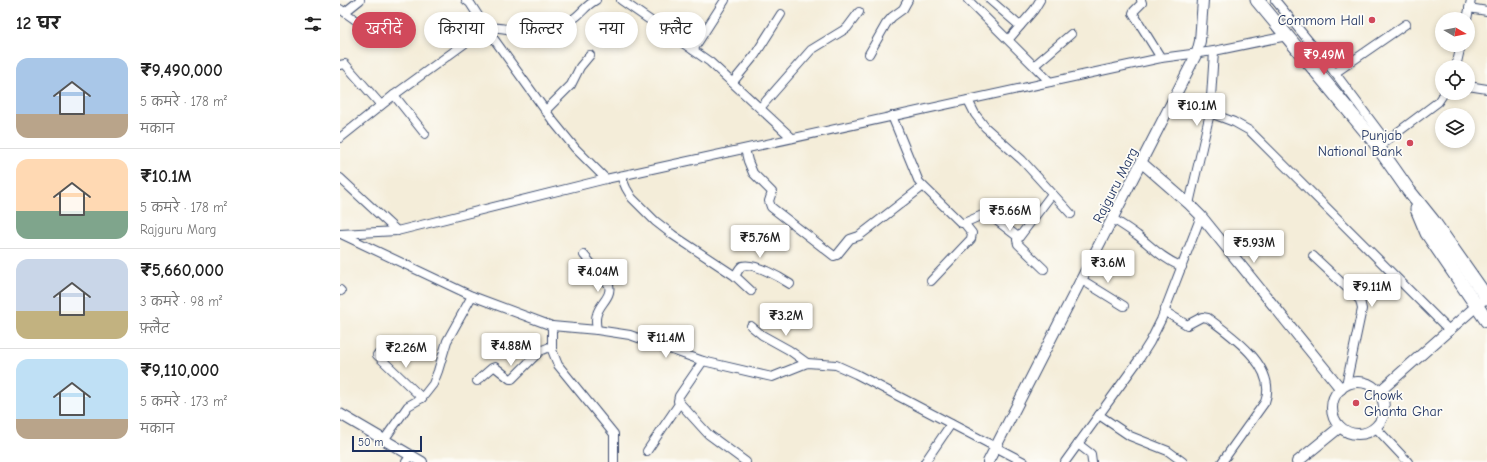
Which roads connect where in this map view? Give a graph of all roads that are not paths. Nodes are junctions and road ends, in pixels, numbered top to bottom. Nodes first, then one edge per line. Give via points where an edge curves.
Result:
1 (360, 0) edge
2 (466, 0) edge
3 (596, 0) edge
4 (621, 0) edge
5 (725, 0) edge
6 (908, 0) edge
7 (968, 0) edge
8 (990, 0) edge
9 (1040, 0) edge
10 (1141, 0) edge
11 (1203, 0) edge
12 (1251, 0) edge
13 (1257, 0) edge
14 (1275, 0) edge
15 (1470, 4) edge
16 (342, 10) edge
17 (1487, 11) edge
18 (476, 12) edge
19 (859, 12) dead end
20 (780, 14) dead end
21 (352, 17) edge
22 (1406, 24) dead end
23 (1020, 26) junction
24 (498, 28) edge
25 (1071, 34) dead end
26 (1282, 37) junction
27 (1009, 40) junction
28 (498, 45) edge
29 (458, 48) edge
30 (693, 50) junction
31 (1214, 51) junction
32 (1197, 53) junction
33 (869, 54) dead end
34 (590, 55) dead end
35 (1161, 58) junction
36 (340, 65) edge
37 (1035, 65) junction
38 (1335, 73) junction
39 (733, 82) junction
40 (1050, 82) junction
41 (1475, 87) edge
42 (1487, 89) edge
43 (394, 94) junction
44 (968, 100) junction
45 (1439, 100) edge
46 (381, 105) junction
47 (760, 108) junction
48 (545, 111) junction
49 (1210, 113) junction
50 (892, 116) junction
51 (425, 134) dead end
52 (340, 138) edge
53 (792, 138) junction
54 (1379, 143) junction
55 (745, 149) junction
56 (1142, 163) junction
57 (621, 176) junction
58 (340, 178) edge
59 (606, 179) junction
60 (922, 186) junction
61 (1052, 194) junction
62 (1189, 204) junction
63 (1071, 214) dead end
64 (1201, 216) junction
65 (1113, 219) junction
66 (964, 223) junction
67 (397, 231) junction
68 (341, 234) edge
69 (1018, 237) junction
70 (584, 255) dead end
71 (1314, 256) dead end
72 (1182, 266) junction
73 (1044, 269) dead end
74 (734, 276) junction
75 (1082, 280) junction
76 (931, 281) dead end
77 (790, 284) dead end
78 (751, 291) dead end
79 (472, 296) junction
80 (1484, 300) edge
81 (1124, 306) dead end
82 (1164, 311) junction
83 (1487, 320) edge
84 (552, 326) junction
85 (751, 326) dead end
86 (597, 330) junction
87 (1450, 331) junction
88 (552, 346) junction
89 (377, 355) dead end
90 (702, 361) junction
91 (807, 363) junction
92 (477, 381) dead end
93 (1343, 387) junction
94 (1379, 392) junction
95 (422, 398) junction
96 (679, 404) junction
97 (340, 414) edge
98 (1099, 416) junction
99 (951, 424) junction
100 (1340, 427) junction
101 (1376, 428) junction
102 (384, 440) junction
103 (1078, 444) junction
104 (996, 447) junction
105 (647, 451) dead end
106 (408, 459) edge
107 (991, 460) edge
108 (422, 462) edge
109 (614, 462) edge
110 (746, 462) edge
111 (924, 462) edge
112 (1024, 462) edge
113 (1065, 462) edge
114 (1092, 462) edge
115 (1183, 462) edge
116 (1222, 462) edge
117 (1297, 462) edge
118 (1408, 462) edge

1 - 16 street
2 - 18 street
3 - 24 street via 573,19 540,33
4 - 30 street
5 - 30 street
6 - 33 street via 903,9 886,24
7 - 27 street
8 - 23 street
9 - 23 street
10 - 35 street via 1142,3 1134,13
11 - 32 street, Rajguru Marg
12 - 26 street
13 - 54 main road
14 - 38 street
15 - 17 street
16 - 21 street
19 - 47 street via 846,28 811,50
20 - 39 street via 755,55
22 - 38 street
23 - 27 street
25 - 37 street
26 - 31 street
26 - 54 street via 1370,146 1373,148
27 - 37 street
28 - 48 street
29 - 43 street
30 - 39 street
31 - 32 street
31 - 49 street
32 - 35 street
32 - 56 street, Rajguru Marg
34 - 48 street via 571,84
35 - 40 street
36 - 46 street via 345,64
37 - 40 street
38 - 54 street
39 - 47 street
40 - 44 street
41 - 42 street
43 - 46 street
43 - 51 street
44 - 50 street
44 - 61 street via 985,127 1022,160
45 - 54 street
46 - 52 street
47 - 53 street
48 - 59 street via 575,148
49 - 62 street
49 - 87 street via 1250,131
50 - 53 street
50 - 60 street
53 - 55 street
54 - 80 main road
55 - 57 street
55 - 60 street via 753,173 772,192 769,201 771,207 834,256 852,238 859,236
56 - 62 street
56 - 65 street, Rajguru Marg
57 - 59 street
57 - 74 street via 628,193 655,221
58 - 67 street
59 - 67 street
60 - 66 street via 959,222
61 - 63 street
61 - 69 street
62 - 64 street
64 - 72 street
64 - 93 street
65 - 72 street via 1158,254
65 - 75 street, Rajguru Marg
66 - 69 street via 987,213
66 - 76 street via 972,233 971,239
67 - 68 street
68 - 79 street
69 - 73 street via 1018,244
70 - 86 street via 610,288 597,314
71 - 93 street via 1362,304
72 - 82 street
74 - 77 street via 740,268 747,266 767,271
74 - 78 street
75 - 81 street
75 - 104 street, Rajguru Marg
79 - 84 street
79 - 95 street via 447,341 436,378
80 - 83 main road
80 - 87 street
82 - 98 street via 1150,342
82 - 116 street via 1187,325 1202,317 1208,318 1244,348 1264,373 1267,393 1265,402
84 - 86 street
84 - 88 street
85 - 91 street
86 - 90 street via 630,335
87 - 94 street
88 - 92 street via 540,351 512,379 495,367
88 - 109 street via 558,365 614,434
89 - 95 street
90 - 91 street via 772,378
90 - 96 street via 679,396
91 - 99 street via 836,365
93 - 94 street via 1358,381 1370,384
93 - 100 street via 1336,393 1332,405 1333,417
94 - 101 street via 1384,404 1383,417
95 - 102 street via 408,406
96 - 105 street
96 - 110 street via 708,434
97 - 102 street
98 - 103 street
98 - 115 street via 1130,436 1168,451
99 - 104 street
99 - 111 street
100 - 101 street via 1351,434 1364,434
100 - 117 street
101 - 118 street
102 - 106 street
103 - 113 street
103 - 114 street via 1091,454
104 - 107 street, Rajguru Marg
104 - 112 street
106 - 108 street

